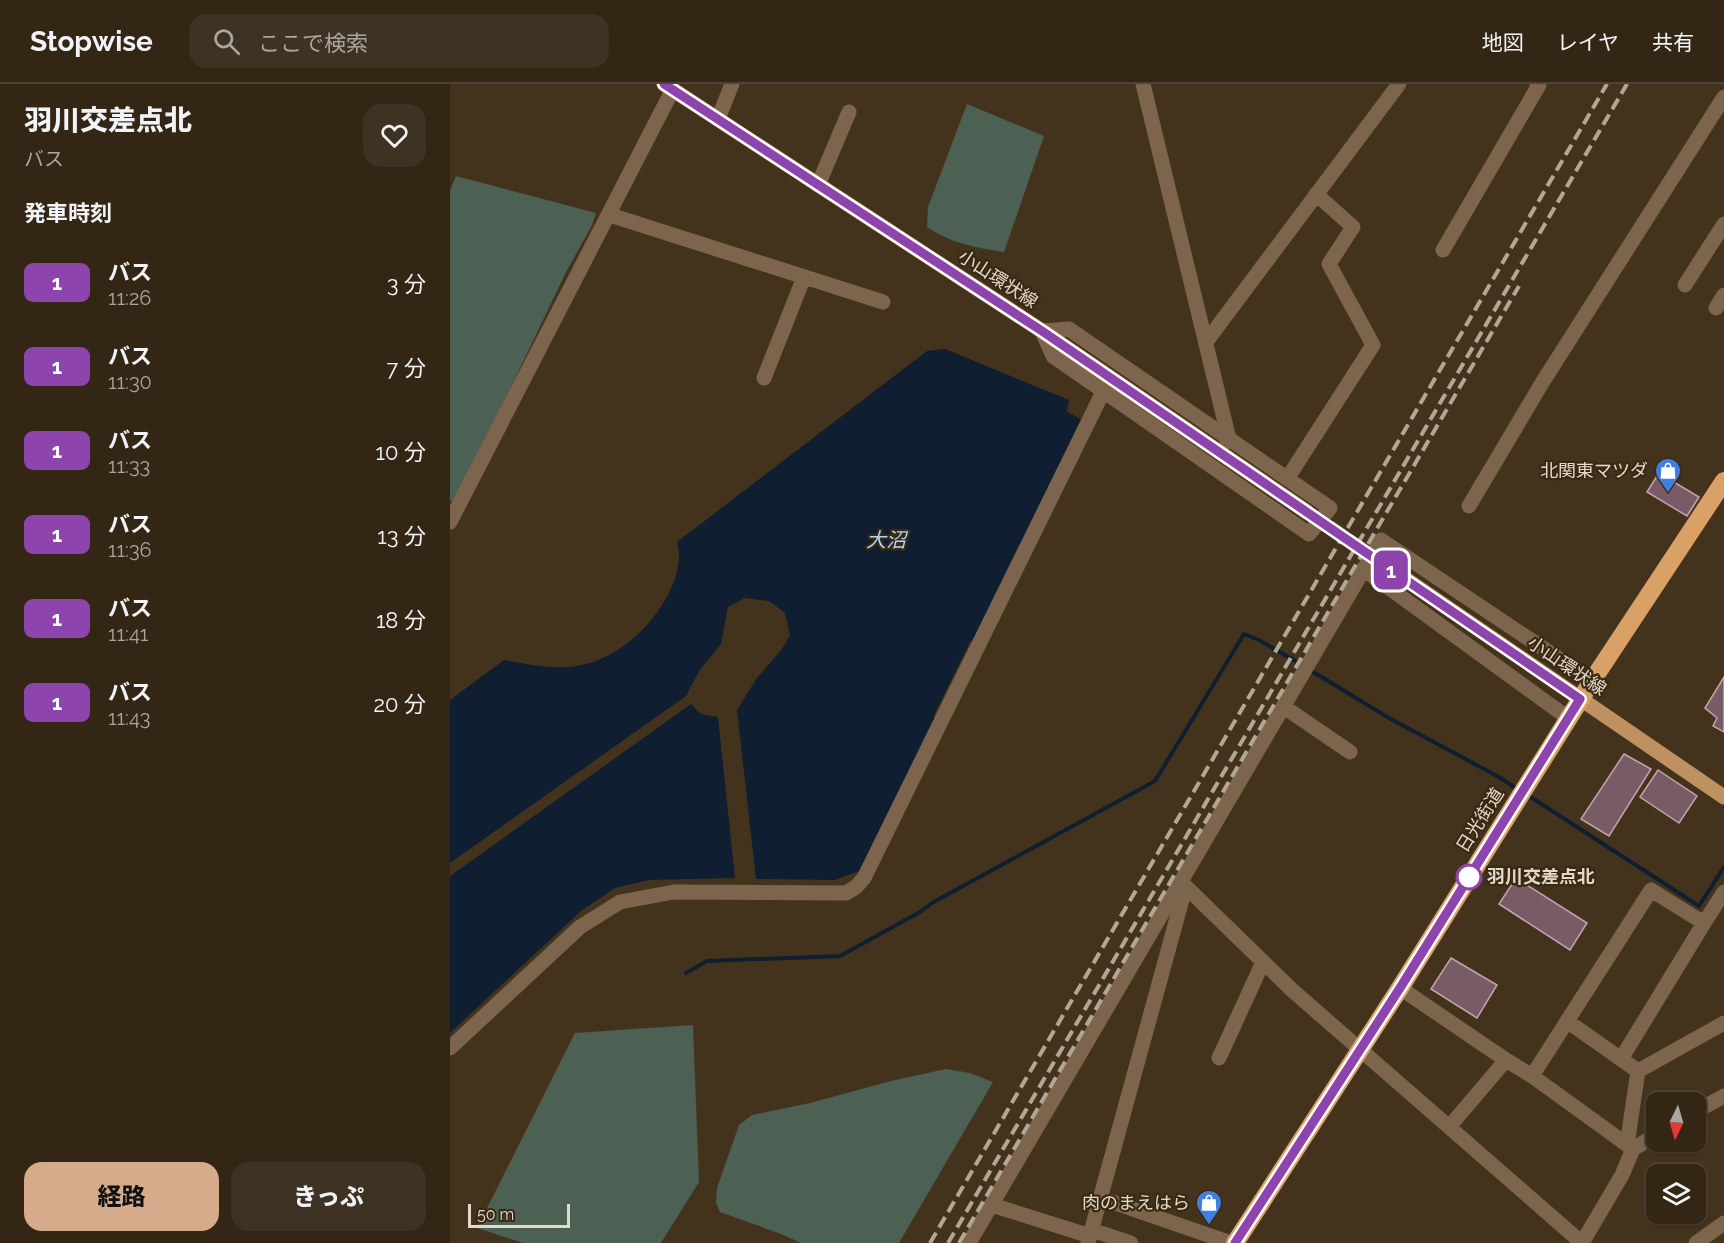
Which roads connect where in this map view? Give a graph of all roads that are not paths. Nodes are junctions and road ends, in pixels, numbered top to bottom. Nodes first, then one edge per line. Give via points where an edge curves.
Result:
1 (732, 84) edge
2 (1143, 84) edge
3 (1399, 84) edge
4 (1537, 84) edge
5 (669, 87) edge
6 (1724, 97) edge
7 (849, 112) dead end
8 (718, 119) junction
9 (818, 185) junction
10 (1317, 194) junction
11 (610, 214) junction
12 (1724, 224) edge
13 (1443, 250) dead end
14 (804, 277) junction
15 (1685, 285) dead end
16 (883, 302) dead end
17 (1042, 331) junction
18 (1206, 342) junction
19 (764, 378) dead end
20 (1103, 392) junction
21 (1229, 440) junction
22 (1211, 465) junction
23 (1287, 479) junction
24 (1724, 481) edge
25 (1469, 506) dead end
26 (1307, 512) tunnel mouth
27 (450, 522) edge
28 (1388, 567) tunnel mouth
29 (1363, 569) junction
30 (1592, 681) junction
31 (1580, 699) junction
32 (1284, 707) junction
33 (1568, 718) junction
34 (1350, 752) dead end
35 (1724, 797) edge
36 (1181, 882) junction
37 (1724, 894) edge
38 (1704, 923) junction
39 (1263, 962) junction
40 (1400, 988) junction
41 (1567, 1021) junction
42 (1724, 1023) edge
43 (450, 1048) edge
44 (1360, 1050) junction
45 (1219, 1058) dead end
46 (1621, 1059) junction
47 (1506, 1060) junction
48 (1638, 1071) junction
49 (1532, 1076) junction
50 (1724, 1096) edge
51 (1706, 1106) edge
52 (1449, 1127) junction
53 (1646, 1140) edge
54 (1630, 1147) junction
55 (1101, 1198) junction
56 (992, 1205) junction
57 (1724, 1223) edge
58 (1090, 1236) edge
59 (1580, 1242) edge
60 (969, 1243) edge
61 (1131, 1243) edge
62 (1233, 1243) edge
63 (1696, 1243) edge

1 - 8 street
2 - 18 street
3 - 10 street
4 - 13 street
5 - 8 main road, 小山環状線
5 - 11 street
6 - 25 street via 1542,383
7 - 9 street
8 - 9 main road, 小山環状線
9 - 17 main road, 小山環状線
10 - 18 street
10 - 23 street via 1353,227 1329,264 1373,345
11 - 14 street
11 - 27 street
12 - 15 street
14 - 16 street
14 - 19 street
17 - 20 street via 1053,356
17 - 21 street via 1069,329
17 - 26 main road, 小山環状線
18 - 21 street
20 - 22 street
20 - 43 street via 864,878 856,887 846,892 674,892 620,902 580,927
21 - 22 street
21 - 23 street
22 - 23 street via 1309,534 1329,508
24 - 30 highway, 日光街道
28 - 31 main road, 小山環状線
29 - 30 street via 1381,540
29 - 32 street
29 - 33 street
30 - 31 highway, 日光街道
31 - 33 highway, 日光街道
31 - 35 main road, 小山環状線
32 - 34 street
32 - 36 street
33 - 40 highway, 日光街道
36 - 39 street
36 - 55 street via 1183,896
36 - 56 street
37 - 38 street
38 - 41 street via 1651,890
38 - 46 street
39 - 44 street
39 - 45 street
40 - 44 highway, 日光街道
40 - 47 street
41 - 46 street
41 - 49 street
42 - 48 street
44 - 52 street
44 - 62 highway, 日光街道
46 - 48 street
47 - 49 street
47 - 52 street
48 - 54 street
49 - 54 street
50 - 51 street
52 - 59 street
53 - 54 street
54 - 59 street via 1622,1175
55 - 58 street
55 - 62 street
56 - 58 street
56 - 60 street
57 - 63 street
58 - 61 street

